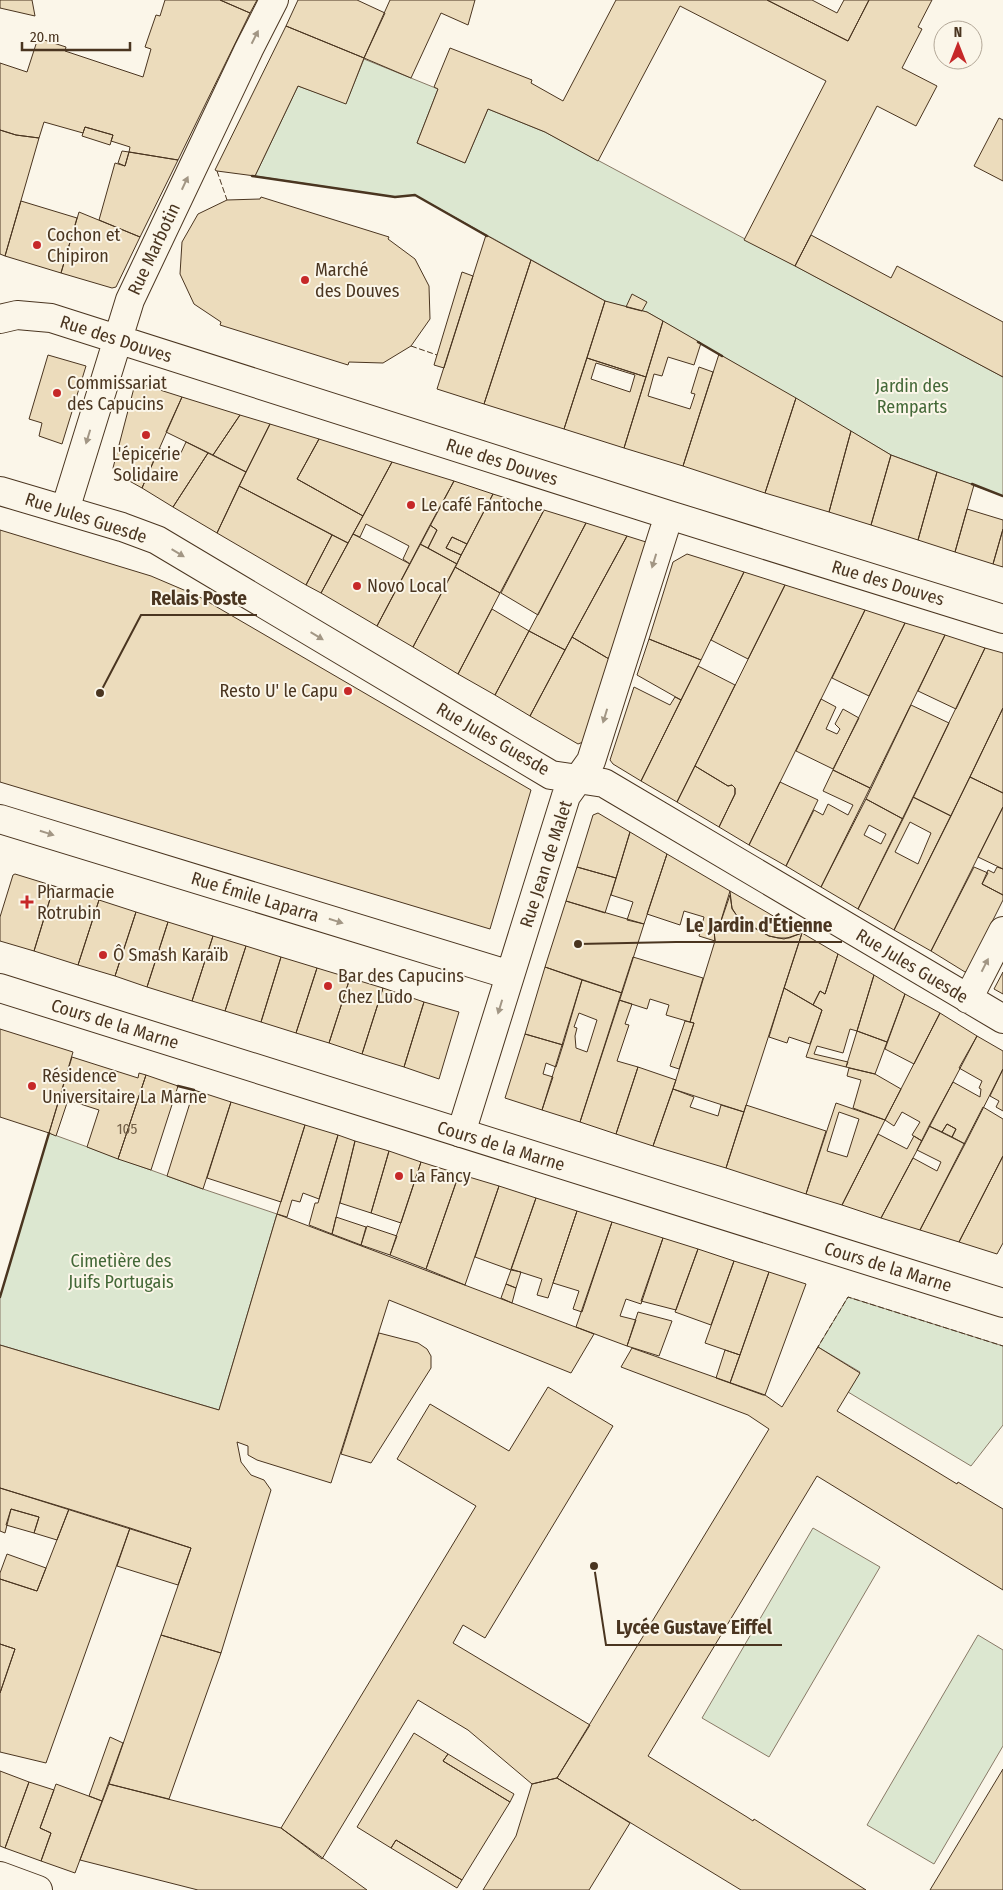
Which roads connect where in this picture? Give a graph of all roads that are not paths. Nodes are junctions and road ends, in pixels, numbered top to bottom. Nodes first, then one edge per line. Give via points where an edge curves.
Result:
1 (274, 0) edge
2 (0, 319) edge
3 (117, 340) junction
4 (0, 491) edge
5 (65, 510) junction
6 (669, 515) junction
7 (1003, 619) edge
8 (578, 779) junction
9 (2, 828) edge
10 (1003, 931) edge
11 (510, 975) junction
12 (0, 988) edge
13 (968, 998) junction
14 (1003, 1019) edge
15 (461, 1133) junction
16 (1003, 1303) edge
17 (0, 1876) edge
18 (38, 1890) edge

3 -> 1 street, Rue Marbotin via 130,300
2 - 3 street, Rue des Douves via 17,315 51,318
3 -> 5 street, Rue Marbotin
3 - 6 street, Rue des Douves
4 - 5 street, Rue Jules Guesde
5 -> 8 street, Rue Jules Guesde via 157,540 551,775
6 - 7 street, Rue des Douves
6 -> 8 street, Rue Jean de Malet via 591,761
8 - 11 street, Rue Jean de Malet via 566,796
8 - 13 street, Rue Jules Guesde via 604,783
9 -> 11 street, Rue Émile Laparra
13 -> 10 street
11 -> 15 street, Rue Jean de Malet
12 - 15 street, Cours de la Marne
13 - 14 street, Rue Jules Guesde
15 - 16 street, Cours de la Marne
17 - 18 street

